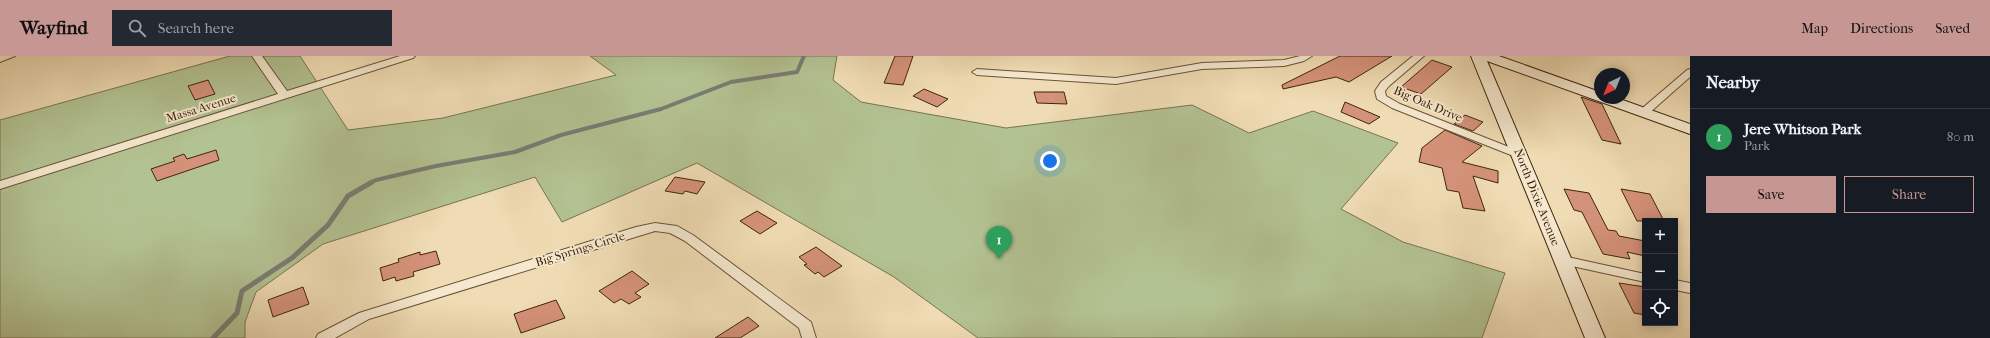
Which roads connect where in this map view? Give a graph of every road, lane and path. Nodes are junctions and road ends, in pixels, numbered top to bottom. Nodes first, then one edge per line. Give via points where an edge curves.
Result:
1 (10, 56) edge
2 (257, 56) edge
3 (410, 56) edge
4 (1307, 56) edge
5 (1419, 56) edge
6 (1478, 56) edge
7 (1486, 56) edge
8 (0, 58) edge
9 (977, 72) dead end
10 (1690, 72) edge
11 (284, 95) junction
12 (1594, 95) edge
13 (1618, 104) edge
14 (1643, 113) junction
15 (1690, 129) edge
16 (1520, 156) junction
17 (0, 185) edge
18 (1562, 260) junction
19 (1642, 277) edge
20 (1678, 286) edge
21 (1690, 288) edge
22 (323, 338) edge
23 (809, 338) edge
24 (1595, 338) edge

1 - 8 street
2 - 11 street
3 - 11 street, Massa Avenue
4 - 9 street via 1301,60 1284,63 1202,66 1116,81
5 - 16 street, Big Oak Drive via 1385,84 1380,91 1381,97 1396,106
6 - 16 street, North Dixie Avenue
7 - 12 street
10 - 14 street
11 - 17 street, Massa Avenue
13 - 14 street
14 - 15 street
16 - 18 street, North Dixie Avenue
18 - 19 street
18 - 24 street, North Dixie Avenue
20 - 21 street
22 - 23 street, Big Springs Circle via 364,316 654,227 673,229 712,254 806,326

